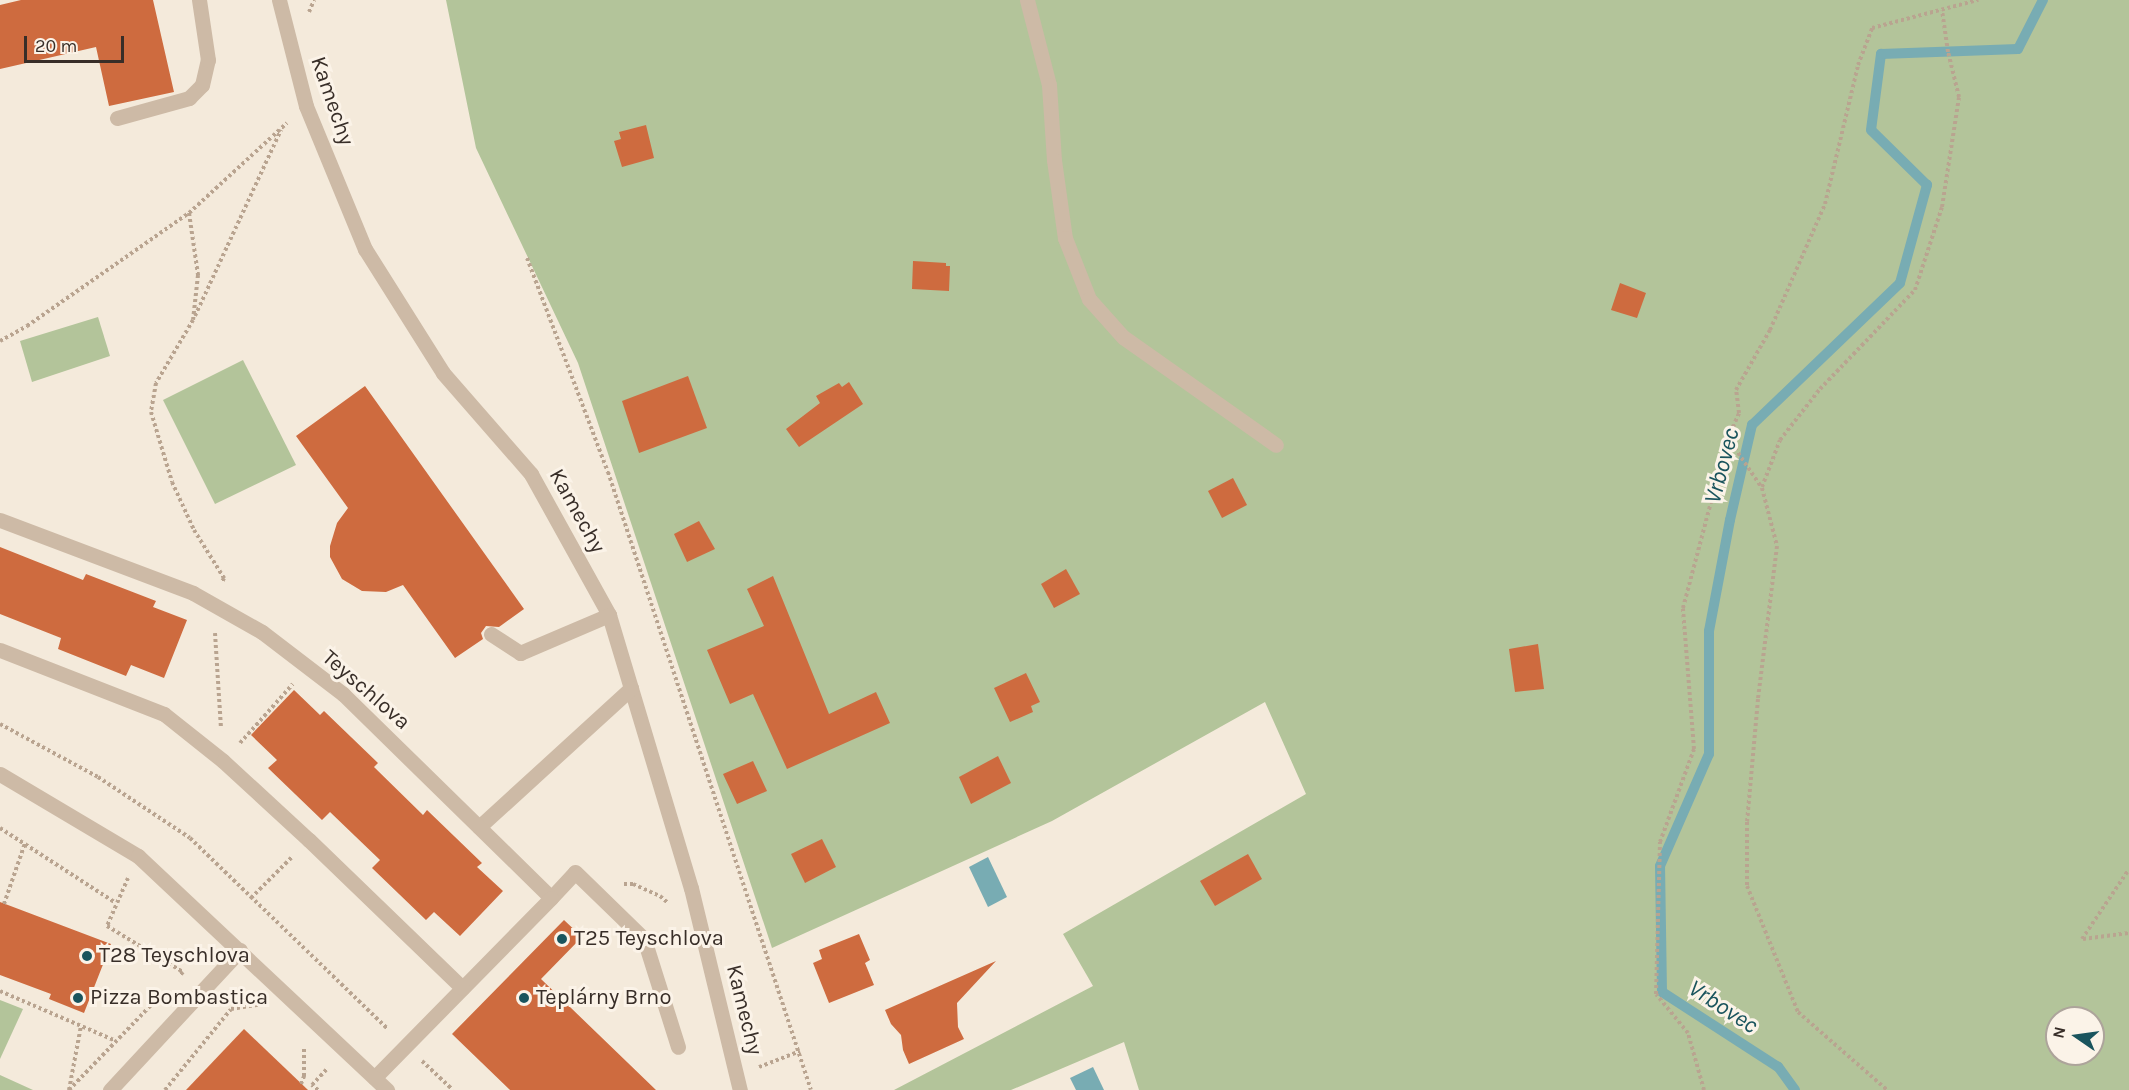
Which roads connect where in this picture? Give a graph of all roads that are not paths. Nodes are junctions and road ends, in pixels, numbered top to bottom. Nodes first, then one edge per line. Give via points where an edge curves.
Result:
1 (199, 0) edge
2 (279, 0) edge
3 (1027, 0) edge
4 (117, 118) dead end
5 (1276, 445) dead end
6 (0, 520) edge
7 (609, 615) junction
8 (491, 634) dead end
9 (0, 650) edge
10 (631, 688) junction
11 (0, 774) edge
12 (478, 827) junction
13 (551, 898) junction
14 (240, 950) junction
15 (462, 988) junction
16 (678, 1047) dead end
17 (374, 1078) junction
18 (739, 1083) edge
19 (110, 1090) edge
20 (387, 1090) edge

1 - 4 street via 208,60 202,85 189,98
2 - 7 street, Kamechy via 306,106 365,249 443,373 531,474
3 - 5 street via 1049,85 1065,238 1089,299 1123,337
6 - 12 street, Teyschlova via 193,593 262,632 343,694
7 - 8 street via 520,653
7 - 10 street, Kamechy
9 - 15 street via 164,714 223,761 309,840
10 - 12 street
10 - 18 street, Kamechy via 692,888
11 - 14 street via 138,856
12 - 13 street, Teyschlova
13 - 15 street
13 - 16 street via 575,872 644,939
14 - 17 street
14 - 19 street
15 - 17 street
17 - 20 street

